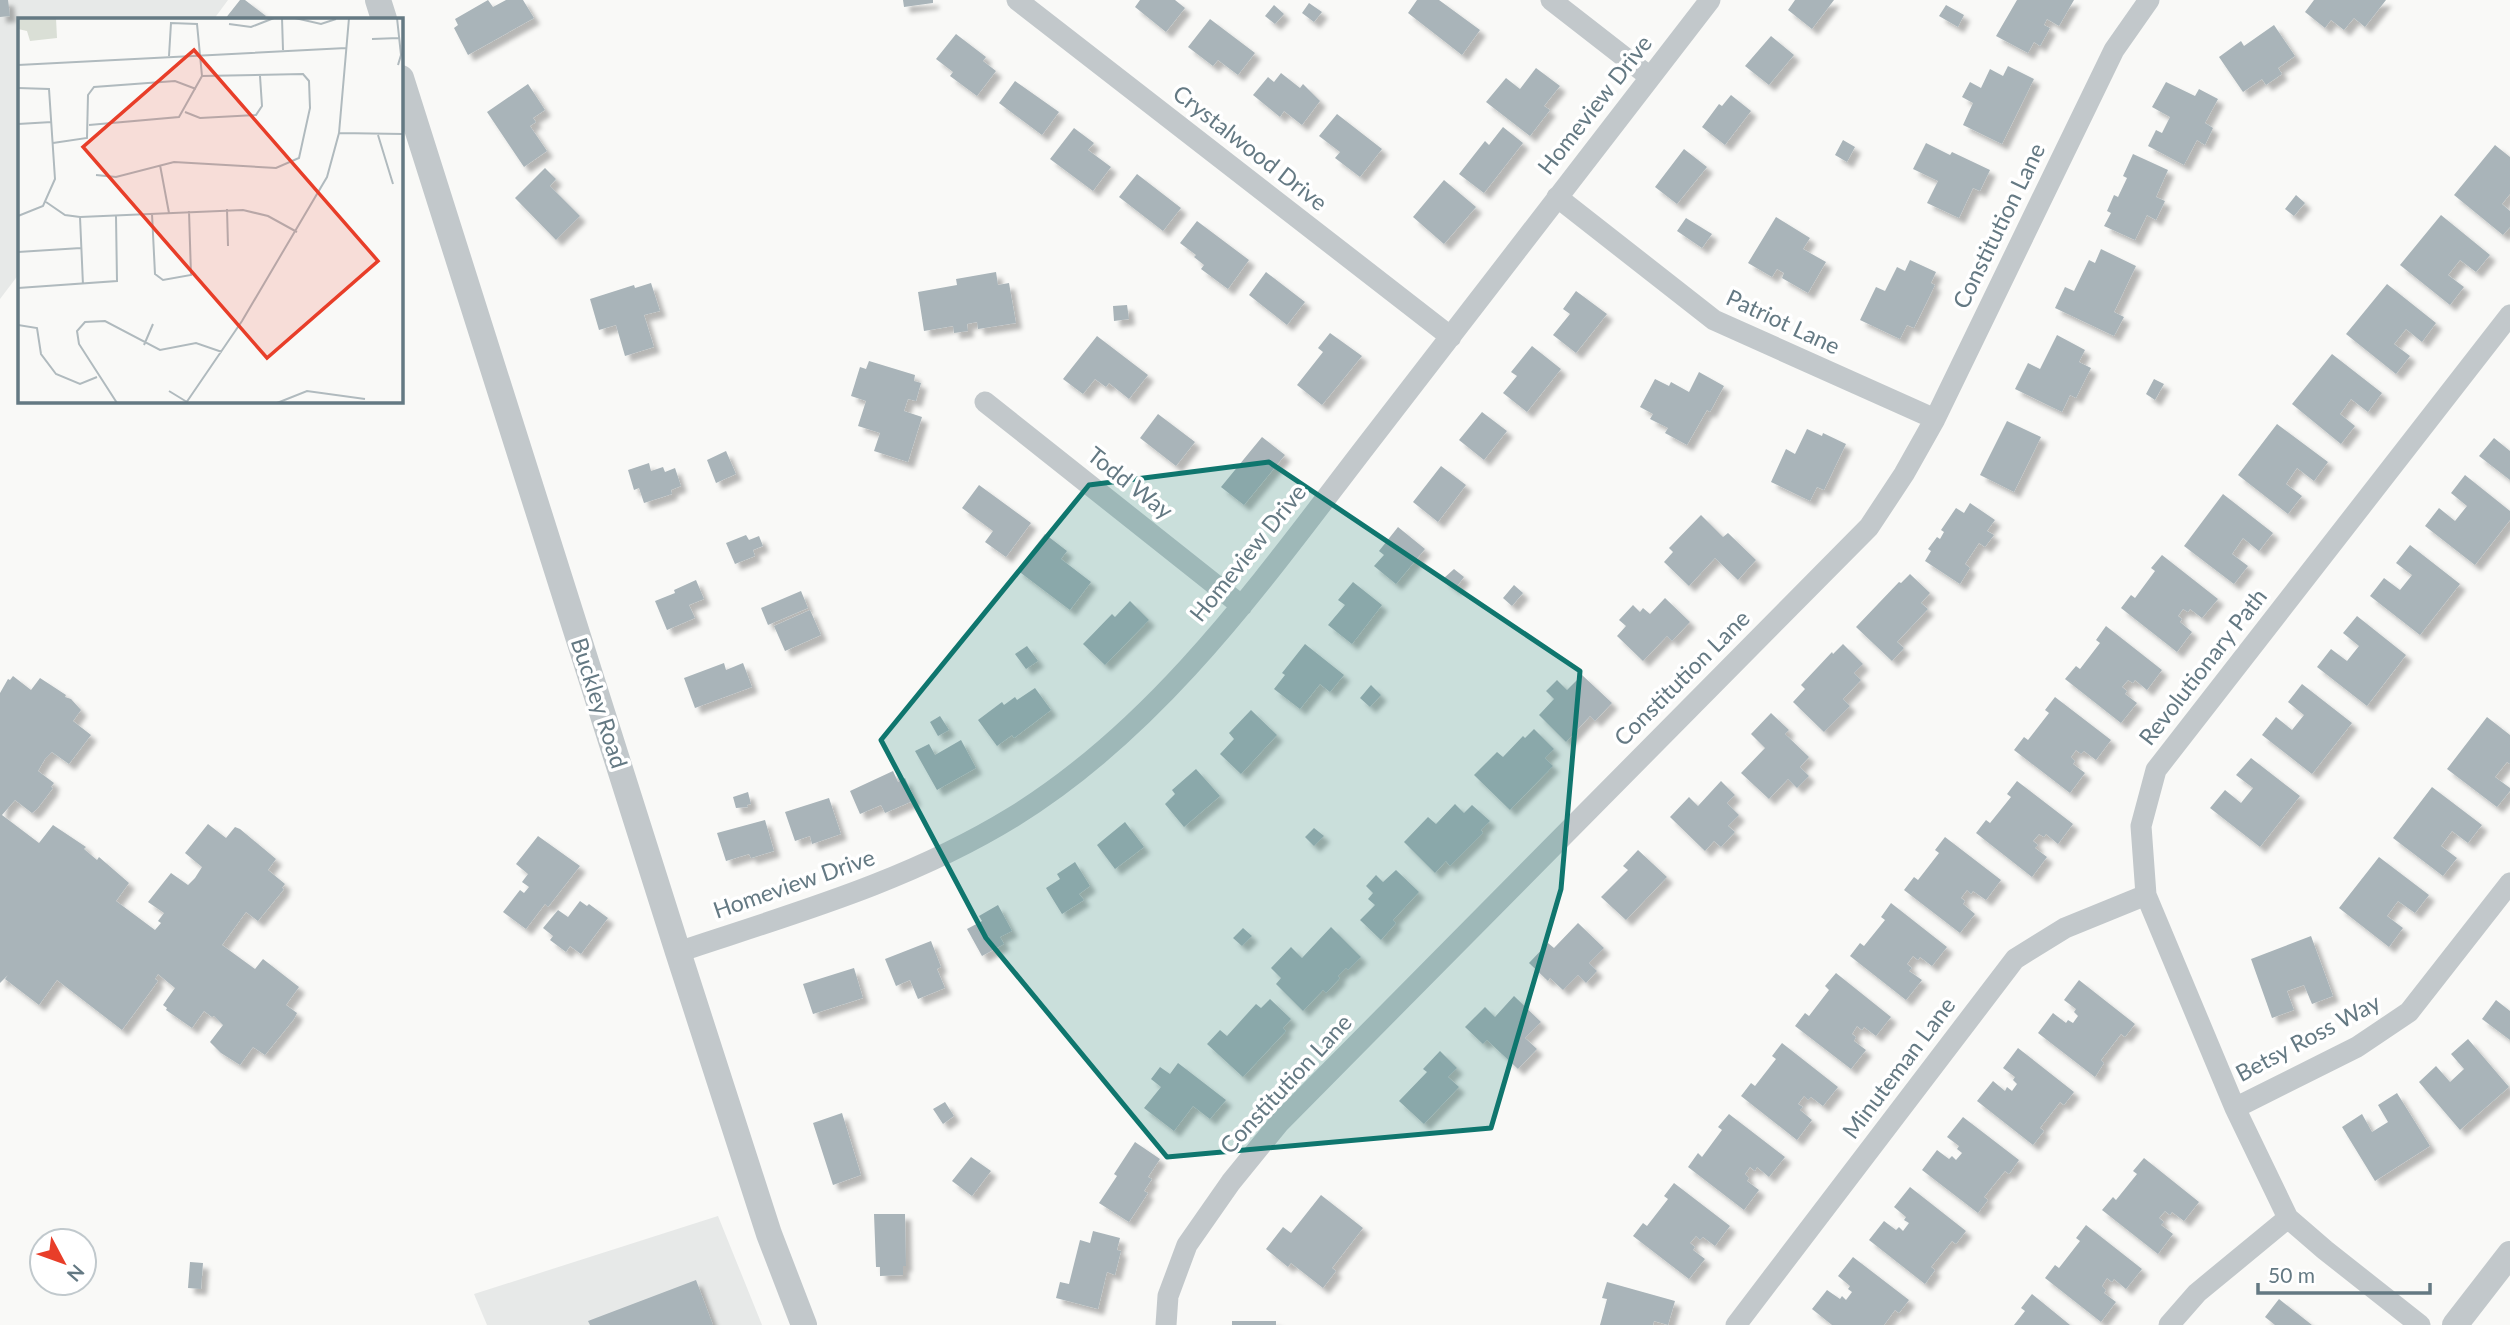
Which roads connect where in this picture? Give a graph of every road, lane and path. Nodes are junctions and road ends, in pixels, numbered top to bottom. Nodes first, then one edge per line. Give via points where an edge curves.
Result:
1 (379, 0) edge
2 (1017, 0) edge
3 (1551, 0) edge
4 (1710, 0) edge
5 (2149, 0) edge
6 (384, 18) edge
7 (1650, 77) junction
8 (402, 81) edge
9 (1557, 197) junction
10 (2510, 315) edge
11 (1451, 337) junction
12 (985, 402) dead end
13 (1935, 419) junction
14 (1242, 606) junction
15 (2510, 883) edge
16 (2146, 895) junction
17 (678, 952) junction
18 (2235, 1108) junction
19 (2288, 1218) junction
20 (2510, 1254) edge
21 (804, 1325) edge
22 (1166, 1325) edge
23 (1736, 1325) edge
24 (2169, 1325) edge
25 (2420, 1325) edge
26 (2455, 1325) edge

1 - 6 street
2 - 11 street, Crystalwood Drive
3 - 7 street
4 - 7 street, Homeview Drive
5 - 13 street, Constitution Lane via 2114,50
7 - 9 street, Homeview Drive
8 - 17 street, Buckley Road
9 - 11 street, Homeview Drive
9 - 13 street, Patriot Lane via 1714,320
10 - 16 street, Revolutionary Path via 2156,770 2141,826
11 - 14 street, Homeview Drive
12 - 14 street, Todd Way
13 - 22 street, Constitution Lane via 1869,527 1279,1123 1187,1245 1168,1296
14 - 17 street, Homeview Drive via 1146,714 1097,758 1016,816 955,851 865,890
15 - 18 street, Betsy Ross Way via 2409,1012 2357,1047
16 - 18 street, Revolutionary Path
16 - 23 street, Minuteman Lane via 2065,928 2015,959
17 - 21 street, Buckley Road via 769,1234
18 - 19 street, Revolutionary Path
19 - 24 street via 2197,1293
19 - 25 street, Revolutionary Path
20 - 26 street

